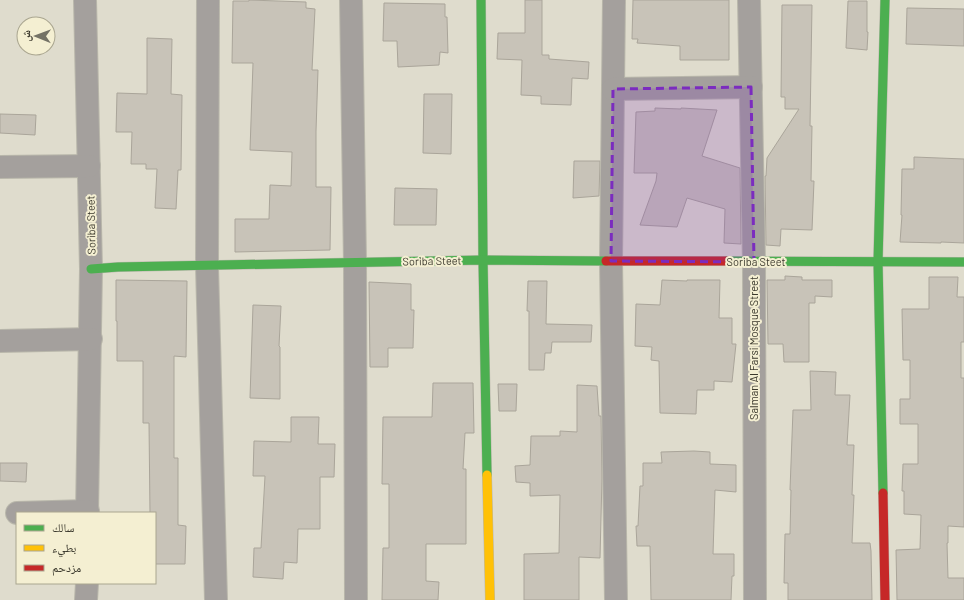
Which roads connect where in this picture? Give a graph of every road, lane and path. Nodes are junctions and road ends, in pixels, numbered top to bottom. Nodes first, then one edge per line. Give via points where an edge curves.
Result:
1 (85, 0) edge
2 (208, 0) edge
3 (351, 0) edge
4 (481, 0) edge
5 (614, 0) edge
6 (749, 0) edge
7 (885, 0) edge
8 (751, 87) junction
9 (613, 89) junction
10 (89, 166) junction
11 (0, 167) edge
12 (483, 260) junction
13 (611, 261) junction
14 (754, 262) junction
15 (878, 262) junction
16 (964, 262) edge
17 (356, 263) junction
18 (207, 266) junction
19 (91, 269) junction
20 (90, 339) junction
21 (0, 341) edge
22 (88, 512) edge
23 (16, 513) edge
24 (0, 514) edge
25 (86, 584) edge
26 (86, 600) edge
27 (216, 600) edge
28 (356, 600) edge
29 (490, 600) edge
30 (616, 600) edge
31 (755, 600) edge
32 (885, 600) edge

1 - 10 street, Soriba Steet
2 - 18 street
3 - 17 street
4 - 12 street
5 - 9 street
6 - 8 street, Salman Al Farsi Mosque Street
7 - 15 street
8 - 9 street
8 - 14 street, Salman Al Farsi Mosque Street
9 - 13 street
10 - 11 street
10 - 19 street, Soriba Steet
12 - 13 street, Soriba Steet
12 - 17 street, Soriba Steet
12 - 29 street
13 - 14 street, Soriba Steet
13 - 30 street
14 - 15 street, Soriba Steet
14 - 31 street, Salman Al Farsi Mosque Street
15 - 16 street, Soriba Steet
15 - 32 street
17 - 18 street, Soriba Steet
17 - 28 street
18 - 19 street, Soriba Steet
18 - 27 street
19 - 20 street
20 - 21 street
20 - 22 street
23 - 24 street
25 - 26 street

